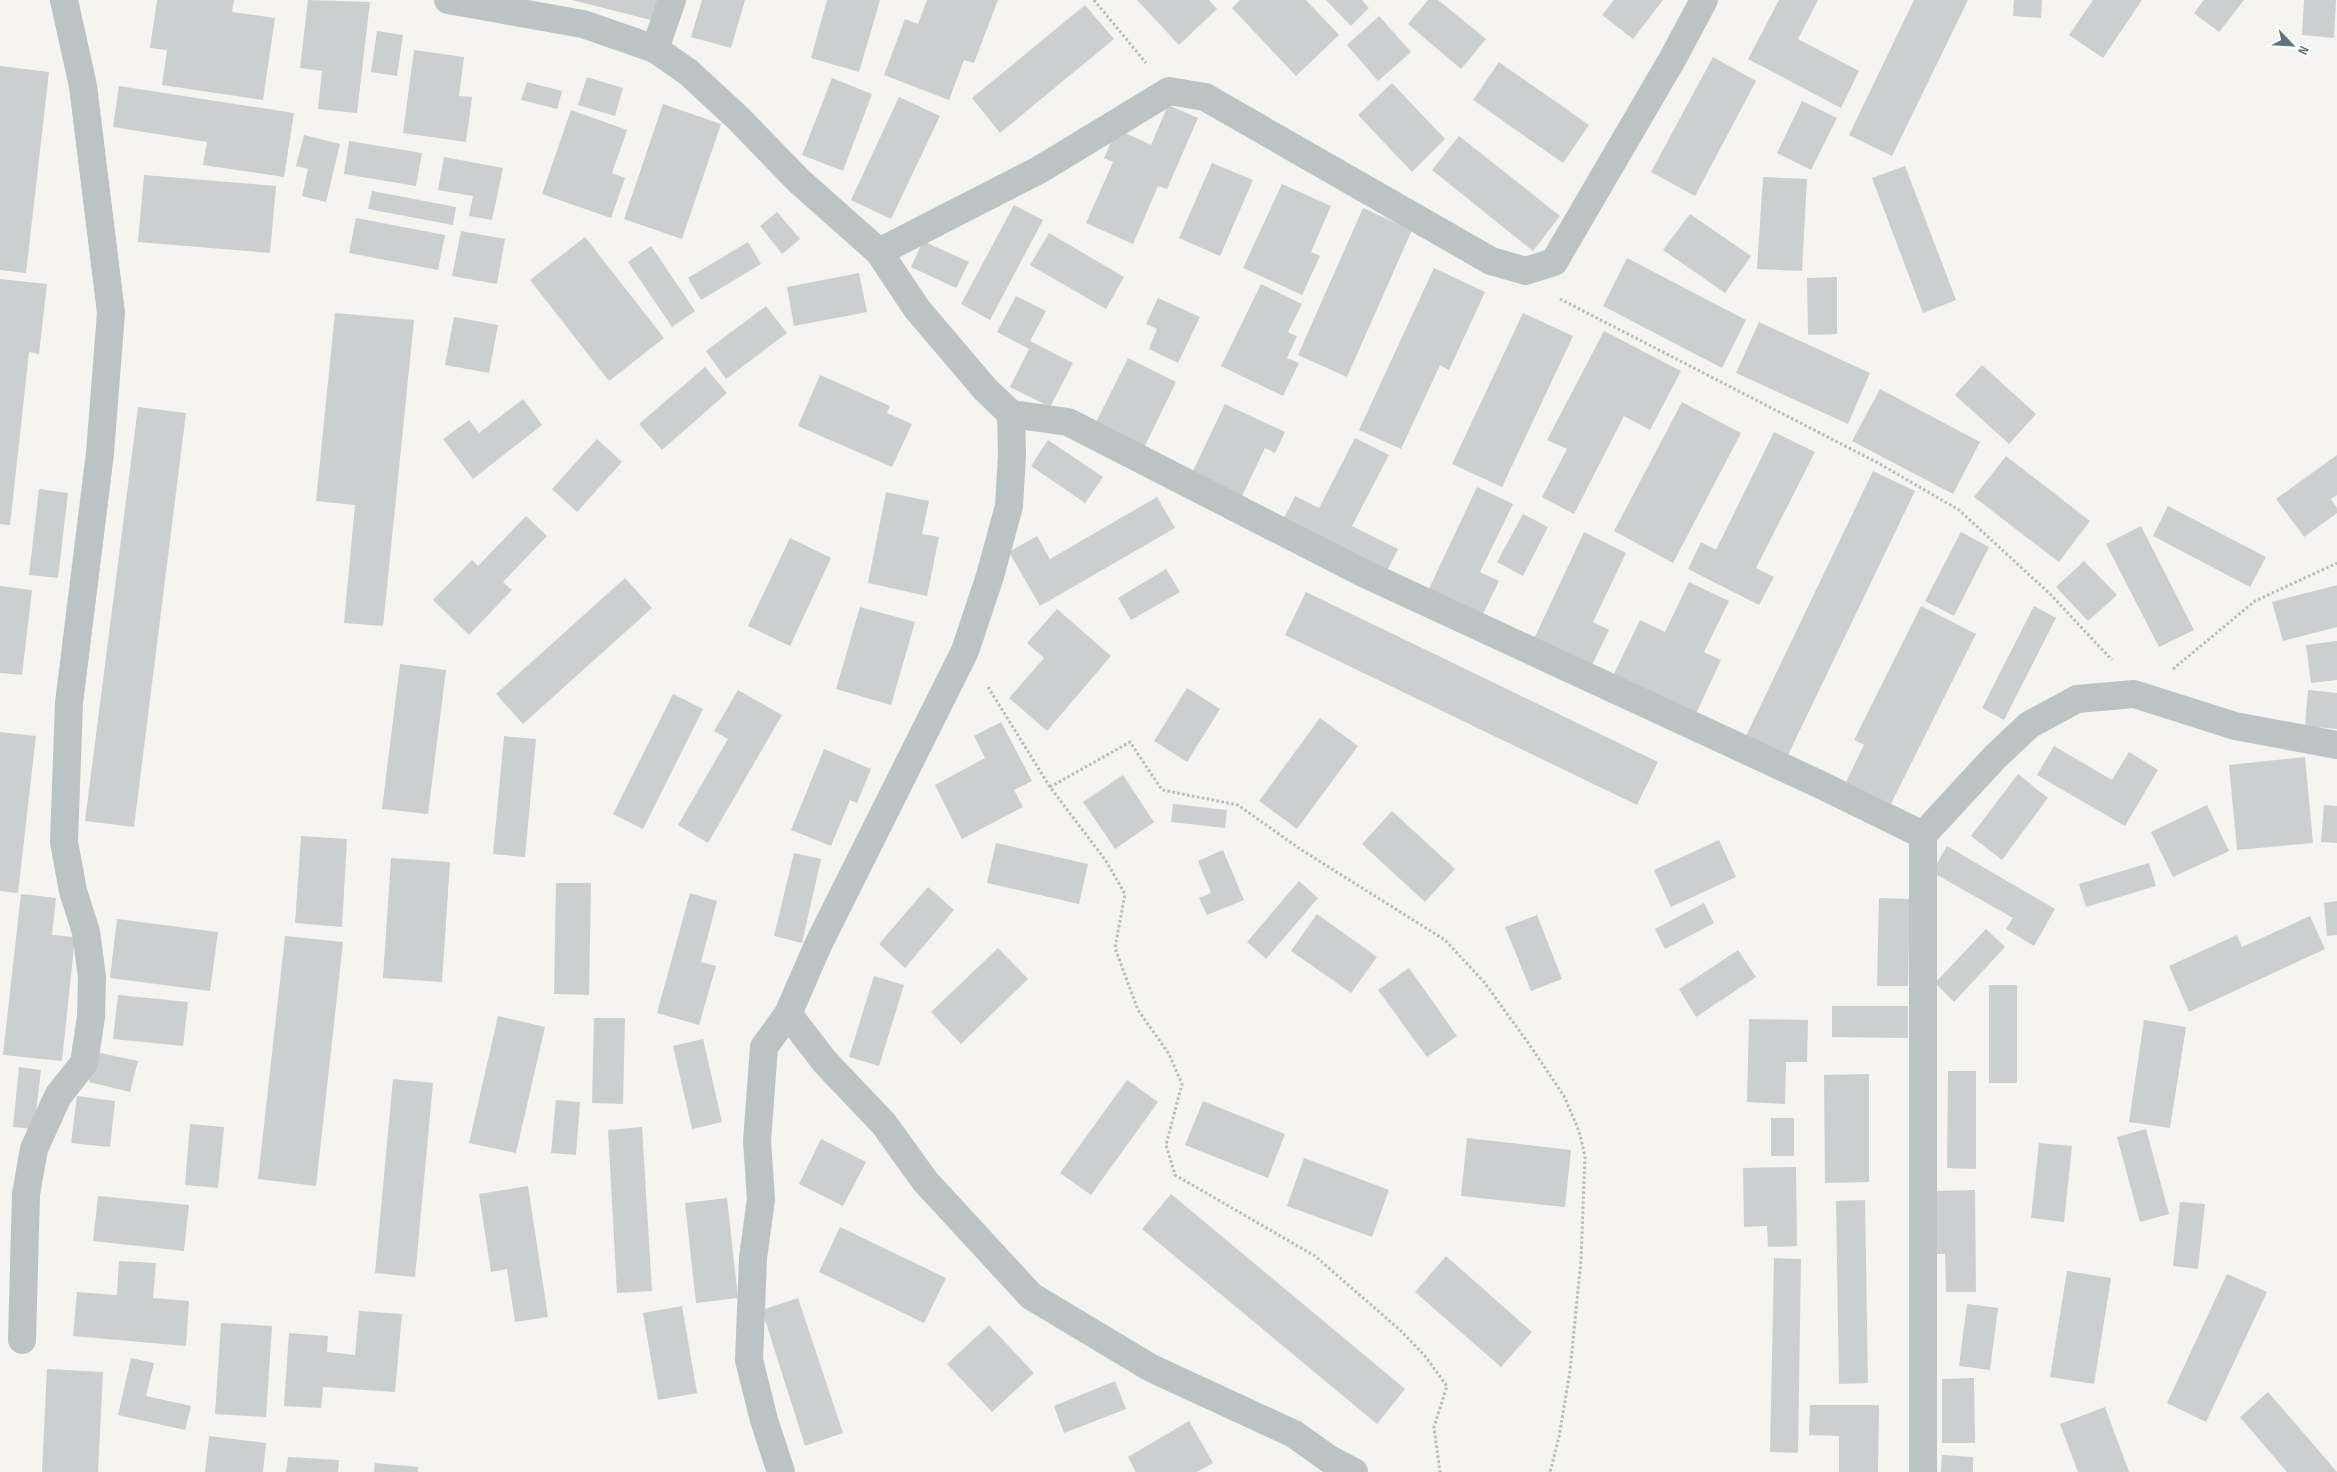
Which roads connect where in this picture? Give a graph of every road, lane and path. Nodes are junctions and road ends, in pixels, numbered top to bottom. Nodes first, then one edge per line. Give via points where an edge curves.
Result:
1 (64, 0) edge
2 (448, 0) edge
3 (672, 0) edge
4 (1094, 0) edge
5 (1704, 0) edge
6 (655, 49) junction
7 (1169, 92) junction
8 (879, 252) junction
9 (1526, 271) junction
10 (1011, 414) junction
11 (2337, 563) edge
12 (965, 651) junction
13 (2134, 694) junction
14 (2337, 745) edge
15 (1050, 788) junction
16 (1923, 835) junction
17 (788, 1014) junction
18 (22, 1340) dead end
19 (781, 1472) edge
20 (1354, 1472) edge
21 (1440, 1472) edge
22 (1550, 1472) edge
23 (1922, 1472) edge

1 - 18 street via 83,86 111,313 100,453 69,703 64,832 73,891 86,932 92,977 92,1017 84,1062 58,1096 34,1149 26,1194
2 - 6 street via 583,24
3 - 6 street
4 - 7 path
5 - 9 street via 1554,262
6 - 8 street via 703,86 799,180
7 - 8 street via 1039,170
7 - 9 street via 1205,97 1491,261
8 - 10 street via 917,309 985,389
9 - 13 path via 1546,292 1880,464 1959,510 2051,594 2112,659
10 - 12 street via 1008,506 990,576
10 - 16 street via 1068,422 1363,574
11 - 13 path via 2256,601 2180,665
12 - 15 path
12 - 17 street via 818,945
13 - 14 street via 2235,726
13 - 16 street via 2077,699 2029,725
15 - 21 path via 1106,861 1126,894 1115,948 1138,1010 1169,1054 1182,1084 1166,1144 1175,1175 1315,1256 1426,1356 1447,1386 1434,1427
15 - 22 path via 1130,742 1162,790 1238,805 1300,849 1445,940 1484,982 1564,1096 1579,1131 1585,1156 1581,1260 1570,1371
16 - 23 street
17 - 19 street via 764,1047 757,1141 761,1199 753,1258 749,1360
17 - 20 street via 825,1062 884,1124 925,1182 1031,1296 1151,1368 1294,1434

